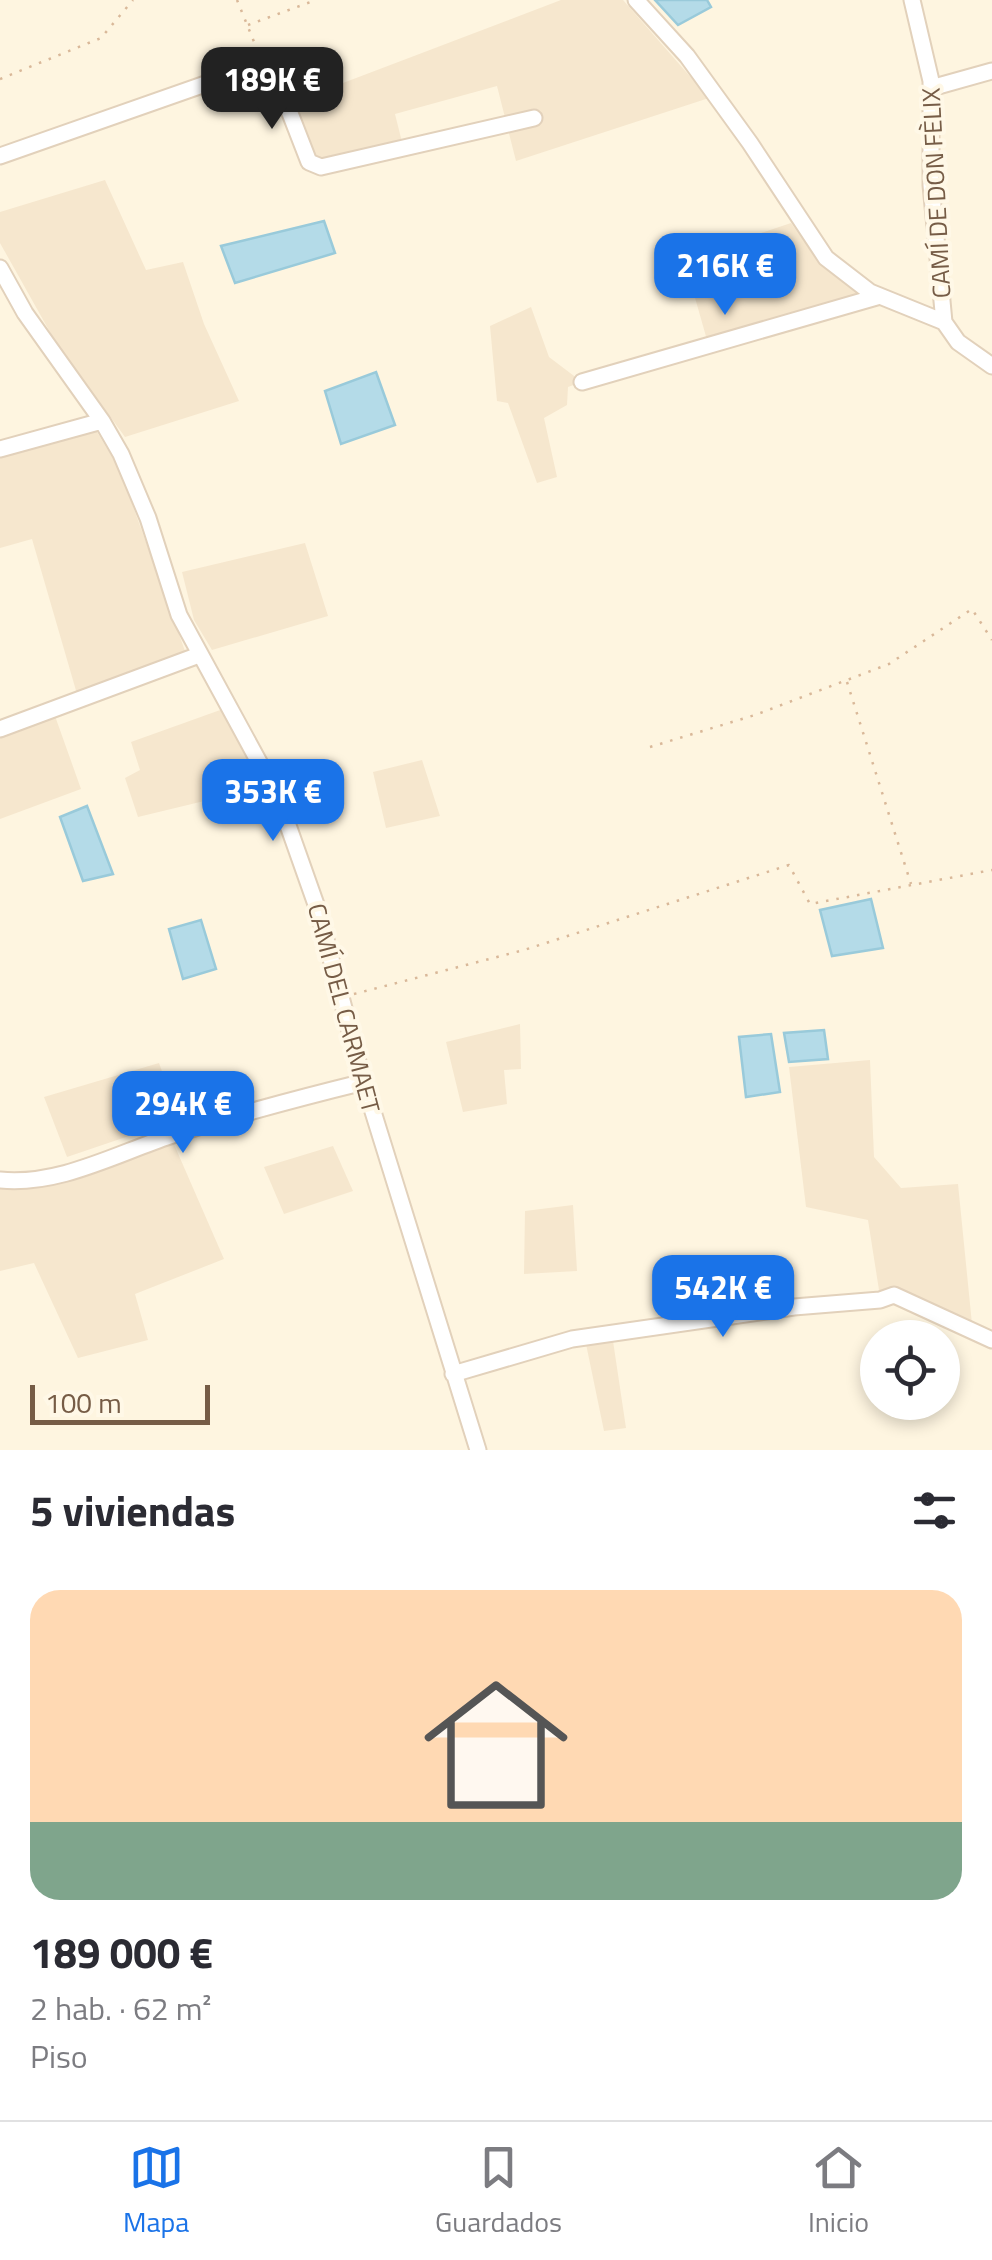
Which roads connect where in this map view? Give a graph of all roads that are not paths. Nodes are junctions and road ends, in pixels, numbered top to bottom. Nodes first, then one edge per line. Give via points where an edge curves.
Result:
1 (636, 0) edge
2 (912, 0) edge
3 (992, 71) edge
4 (931, 88) junction
5 (534, 118) dead end
6 (0, 156) edge
7 (0, 268) edge
8 (880, 296) junction
9 (944, 322) junction
10 (992, 366) edge
11 (582, 382) dead end
12 (102, 420) junction
13 (0, 449) edge
14 (199, 654) junction
15 (0, 729) edge
16 (364, 1082) junction
17 (0, 1180) edge
18 (992, 1340) edge
19 (453, 1374) junction
20 (478, 1450) edge

1 - 8 street via 688,56 826,258
2 - 4 street, CAMÍ DE DON FÈLIX
3 - 4 street
4 - 9 street, CAMÍ DE DON FÈLIX via 931,185
5 - 6 street via 321,168 309,162 281,90 266,70 248,69
7 - 12 street, CAMÍ DEL CARMAET
8 - 9 street
8 - 11 street
9 - 10 street, CAMÍ DE DON FÈLIX via 958,342
12 - 13 street
12 - 14 street, CAMÍ DEL CARMAET
14 - 15 street
14 - 16 street, CAMÍ DEL CARMAET via 278,796 319,913
16 - 17 street via 68,1173
16 - 19 street, CAMÍ DEL CARMAET
18 - 19 street via 894,1295 572,1340
19 - 20 street, CAMÍ DEL CARMAET

